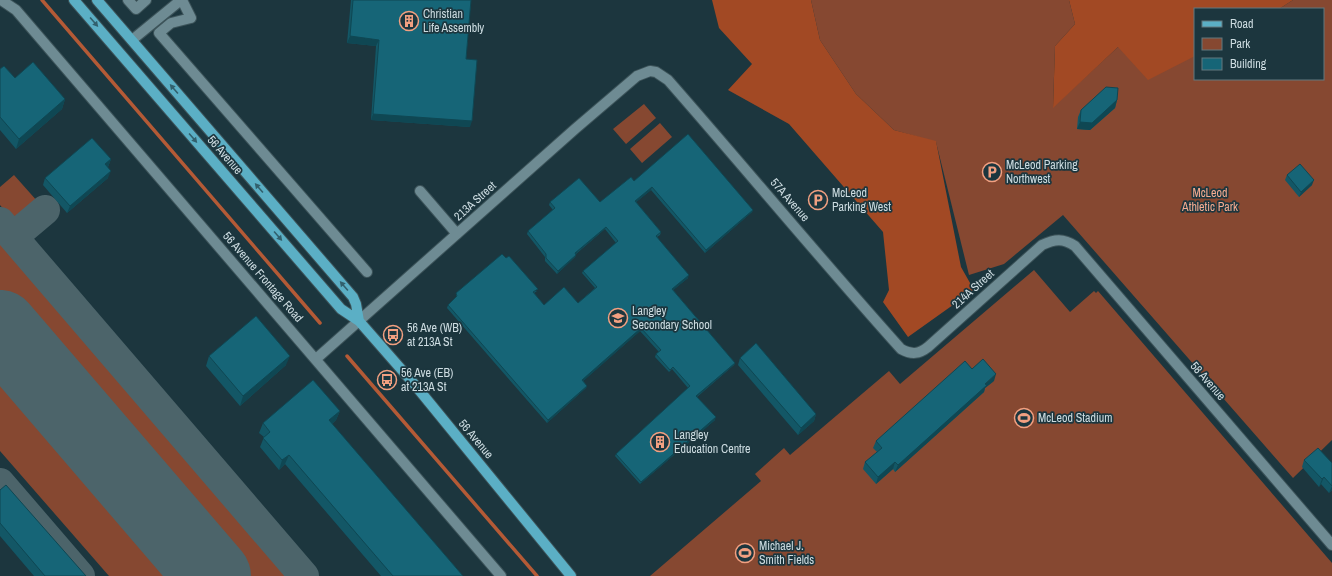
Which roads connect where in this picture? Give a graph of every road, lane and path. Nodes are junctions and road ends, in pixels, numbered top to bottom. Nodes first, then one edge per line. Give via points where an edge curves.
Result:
1 (1, 0) edge
2 (74, 0) edge
3 (97, 0) edge
4 (128, 0) edge
5 (146, 0) edge
6 (182, 0) edge
7 (132, 40) junction
8 (113, 44) junction
9 (656, 72) joint
10 (420, 191) dead end
11 (457, 234) junction
12 (1061, 239) joint
13 (367, 272) dead end
14 (359, 321) junction
15 (901, 350) joint
16 (316, 359) junction
17 (1332, 545) edge
18 (501, 576) edge
19 (571, 576) edge

1 - 16 street, 56 Avenue Frontage Road via 16,10
2 -> 8 main road, 56 Avenue
3 - 7 main road, 56 Avenue
4 - 5 street via 136,10
6 - 7 street
6 - 13 street via 192,18 171,23 159,33
7 - 8 main road
14 -> 7 main road, 56 Avenue via 353,297
8 -> 14 main road, 56 Avenue via 340,309
9 - 11 street, 213A Street via 650,71 637,76
9 - 15 street, 57A Avenue via 668,80
10 - 11 street
11 - 14 street, 213A Street
12 - 15 street, 214A Street via 1051,240 1042,245 922,351 908,353
12 - 17 street, 58 Avenue via 1075,246
14 - 16 street, 213A Street
14 - 19 main road, 56 Avenue via 415,385
16 - 18 street, 56 Avenue Frontage Road

